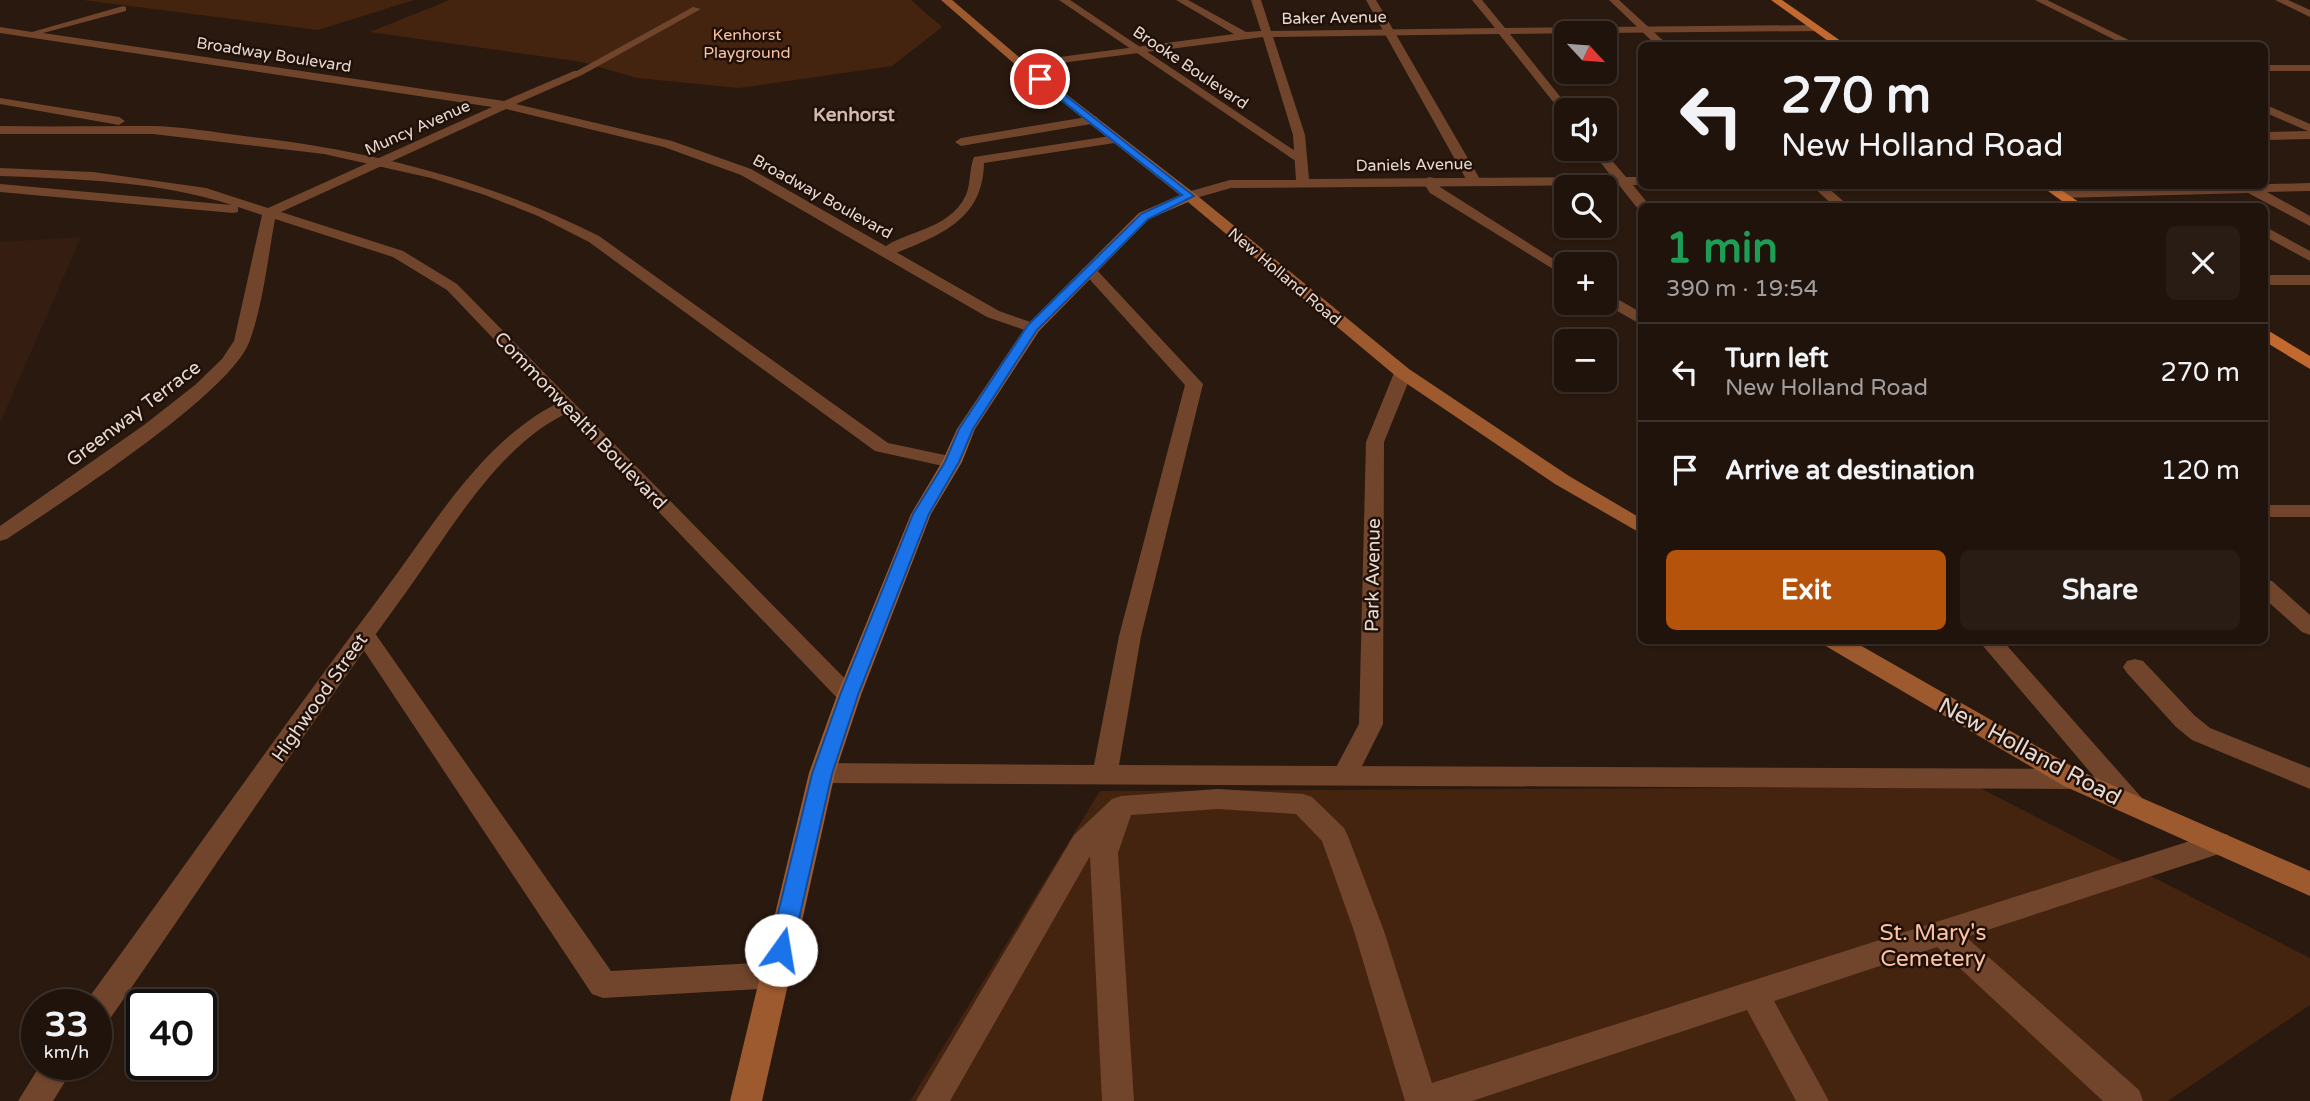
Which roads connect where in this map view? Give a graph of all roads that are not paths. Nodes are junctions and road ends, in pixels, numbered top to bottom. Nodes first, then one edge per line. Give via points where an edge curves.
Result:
1 (946, 0) edge
2 (1063, 0) edge
3 (1181, 0) edge
4 (1256, 0) edge
5 (1371, 0) edge
6 (1477, 0) edge
7 (1614, 0) edge
8 (1776, 0) edge
9 (2040, 0) edge
10 (2280, 0) edge
11 (123, 9) dead end
12 (696, 9) dead end
13 (2310, 14) edge
14 (1817, 28) junction
15 (1648, 31) junction
16 (1503, 32) junction
17 (1389, 33) junction
18 (30, 34) junction
19 (1266, 34) junction
20 (1242, 35) junction
21 (1, 39) edge
22 (1660, 42) edge
23 (1837, 42) edge
24 (2128, 42) edge
25 (1136, 50) junction
26 (1272, 51) junction
27 (1022, 65) junction
28 (2268, 68) edge
29 (2310, 68) edge
30 (1556, 98) edge
31 (0, 101) edge
32 (505, 106) junction
33 (2268, 109) edge
34 (486, 114) junction
35 (543, 115) junction
36 (1093, 120) junction
37 (2310, 128) edge
38 (0, 130) edge
39 (153, 130) junction
40 (2310, 135) edge
41 (2268, 136) edge
42 (1117, 139) junction
43 (961, 142) dead end
44 (382, 159) junction
45 (1301, 159) junction
46 (1606, 161) edge
47 (0, 173) edge
48 (1429, 181) junction
49 (1474, 181) junction
50 (1622, 181) junction
51 (1638, 181) edge
52 (1303, 182) junction
53 (2310, 187) edge
54 (0, 188) edge
55 (2268, 188) edge
56 (1822, 189) edge
57 (2052, 189) edge
58 (2252, 189) joint
59 (2196, 191) junction
60 (2139, 192) junction
61 (2060, 194) junction
62 (1189, 196) junction
63 (1640, 203) edge
64 (1839, 203) edge
65 (2074, 203) edge
66 (2157, 203) edge
67 (2218, 203) edge
68 (270, 212) junction
69 (2310, 222) edge
70 (2268, 232) edge
71 (886, 252) junction
72 (2310, 257) edge
73 (1554, 265) edge
74 (1089, 270) junction
75 (2272, 280) edge
76 (2310, 280) edge
77 (1617, 304) edge
78 (1638, 318) edge
79 (1032, 328) junction
80 (2268, 336) edge
81 (2310, 364) edge
82 (1403, 373) junction
83 (567, 406) junction
84 (952, 462) junction
85 (2310, 510) edge
86 (2268, 511) edge
87 (1638, 526) edge
88 (0, 535) edge
89 (2268, 590) edge
90 (2310, 627) edge
91 (364, 634) junction
92 (1839, 644) edge
93 (1992, 644) edge
94 (2134, 667) dead end
95 (849, 695) junction
96 (822, 774) junction
97 (1105, 774) junction
98 (1345, 775) junction
99 (2073, 779) junction
100 (2310, 779) edge
101 (2133, 805) junction
102 (1121, 806) junction
103 (2218, 843) junction
104 (2310, 884) edge
105 (1941, 933) junction
106 (775, 975) junction
107 (112, 990) edge
108 (1754, 994) junction
109 (49, 1080) edge
110 (34, 1101) edge
111 (746, 1101) edge
112 (932, 1101) edge
113 (1118, 1101) edge
114 (1423, 1101) edge
115 (1814, 1101) edge
116 (2127, 1101) edge

1 - 27 main road, New Holland Road
2 - 25 street, Brooke Boulevard
3 - 20 street
4 - 19 street
5 - 17 street
6 - 16 street
7 - 15 street
8 - 14 main road
9 - 24 street
10 - 13 street
11 - 18 street
12 - 32 street, Muncy Avenue via 578,73
14 - 15 street, Baker Avenue
14 - 23 main road
15 - 16 street, Baker Avenue
15 - 22 street
16 - 17 street, Baker Avenue
16 - 30 street
17 - 19 street, Baker Avenue
17 - 49 street
18 - 21 street, Broadway Boulevard
18 - 32 street, Broadway Boulevard
19 - 20 street, Baker Avenue
19 - 26 street
20 - 25 street, Baker Avenue
20 - 26 street
21 - 34 street, Broadway Boulevard
25 - 27 street, Baker Avenue
25 - 45 street, Brooke Boulevard
26 - 45 street
27 - 36 main road, New Holland Road
28 - 29 street
31 - 39 street
32 - 34 street, Muncy Avenue
32 - 35 street, Broadway Boulevard
33 - 37 street
34 - 35 street, Broadway Boulevard
34 - 44 street, Muncy Avenue
35 - 71 street, Broadway Boulevard via 644,137 721,162
36 - 42 main road, New Holland Road
36 - 43 street
38 - 39 street
39 - 44 street
40 - 41 street
42 - 62 main road, New Holland Road
42 - 71 street via 978,160 980,180 967,209 926,235
44 - 68 street, Muncy Avenue
44 - 84 street via 495,193 567,224 882,447
45 - 52 street
46 - 50 street
47 - 68 street, Commonwealth Boulevard via 162,183
48 - 49 street, Daniels Avenue
48 - 52 street, Daniels Avenue
48 - 73 street via 1435,190
49 - 50 street, Daniels Avenue
50 - 51 street, Daniels Avenue
50 - 63 street
52 - 62 street, Daniels Avenue via 1230,184
53 - 55 street
54 - 68 street, Commonwealth Boulevard
56 - 64 street
57 - 61 main road
58 - 59 street
58 - 69 street
59 - 60 street
59 - 67 street
60 - 61 street
60 - 66 street
61 - 65 main road
62 - 74 main road via 1144,216
62 - 82 main road, New Holland Road
68 - 83 street, Commonwealth Boulevard via 398,254 452,287
68 - 88 street, Greenway Terrace via 242,341 234,358 209,385 157,426
70 - 72 street
71 - 79 street, Broadway Boulevard via 993,314
74 - 79 main road
74 - 97 street via 1194,384 1130,636
75 - 76 street
77 - 78 street
79 - 84 main road via 966,429
80 - 81 main road
82 - 87 main road, New Holland Road
82 - 98 street, Park Avenue via 1375,442 1371,724
83 - 91 street, Highwood Street via 541,419 495,457
83 - 95 street, Commonwealth Boulevard
84 - 95 main road via 921,514
85 - 86 street
89 - 90 street
91 - 106 street via 603,985
91 - 107 street, Highwood Street
92 - 99 main road, New Holland Road
93 - 101 street
94 - 100 street via 2201,734
95 - 96 main road
96 - 97 street
96 - 106 main road
97 - 98 street
98 - 99 street
99 - 101 main road, New Holland Road
101 - 103 main road, New Holland Road
102 - 112 street via 1084,842
102 - 113 street via 1104,853
102 - 114 street via 1218,799 1303,804 1334,836
103 - 104 main road, New Holland Road
103 - 105 street
105 - 108 street
105 - 116 street
106 - 111 main road
108 - 114 street
108 - 115 street
109 - 110 street

